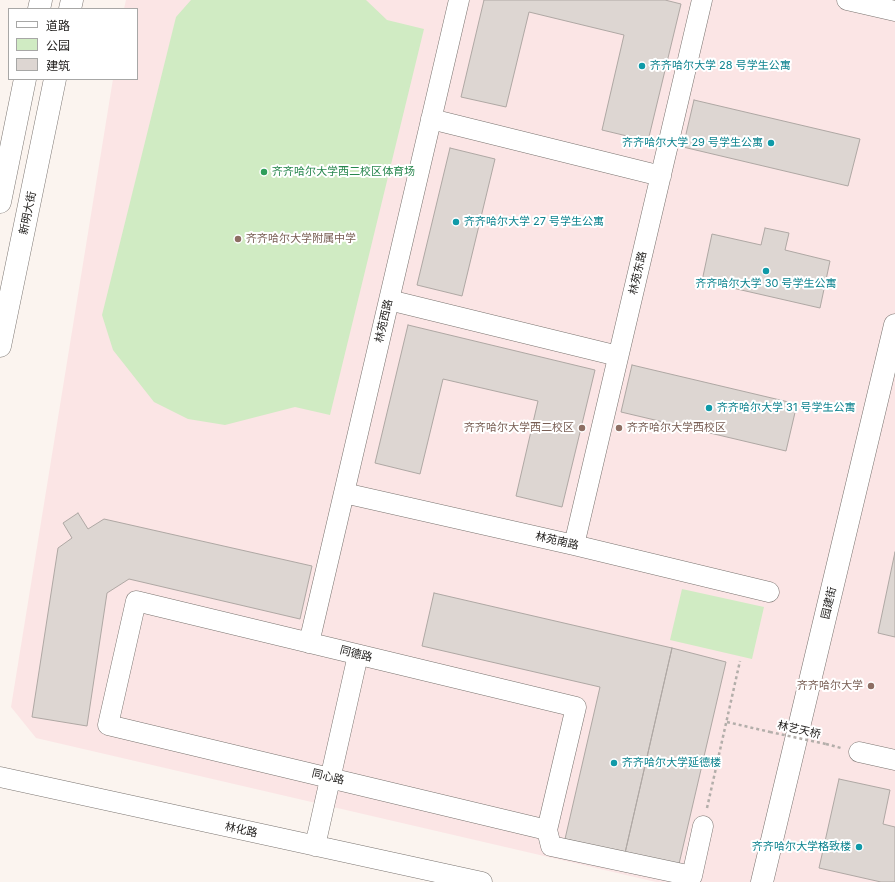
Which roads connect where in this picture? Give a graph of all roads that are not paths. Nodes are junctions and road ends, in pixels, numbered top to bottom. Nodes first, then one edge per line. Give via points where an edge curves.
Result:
1 (459, 0) edge
2 (702, 0) edge
3 (847, 0) edge
4 (895, 11) edge
5 (25, 80) edge
6 (55, 80) edge
7 (431, 119) junction
8 (661, 176) junction
9 (0, 202) edge
10 (389, 300) junction
11 (895, 325) edge
12 (0, 346) edge
13 (618, 356) junction
14 (344, 493) junction
15 (574, 545) junction
16 (769, 592) dead end
17 (309, 643) junction
18 (358, 655) junction
19 (108, 724) joint
20 (859, 752) dead end
21 (895, 760) edge
22 (0, 777) edge
23 (330, 778) junction
24 (703, 826) road end
25 (547, 830) junction
26 (315, 846) junction
27 (482, 882) edge
28 (762, 882) edge

1 - 7 street, 林苑西路
2 - 8 street, 林苑东路
3 - 4 street
5 - 9 main road
6 - 12 main road, 新明大街
7 - 8 street
7 - 10 street, 林苑西路
8 - 13 street, 林苑东路
10 - 13 street
10 - 14 street, 林苑西路
11 - 28 main road, 园建街
13 - 15 street, 林苑东路
14 - 15 street, 林苑南路
14 - 17 street, 林苑西路
15 - 16 street, 林苑南路
17 - 18 street, 同德路
17 - 19 street, 同德路 via 136,601
18 - 23 street
18 - 25 street, 同德路 via 576,707
19 - 23 street, 同心路
20 - 21 street
22 - 26 street, 林化路
23 - 25 street, 同心路
23 - 26 street
24 - 25 street via 692,876 551,846
26 - 27 street, 林化路

